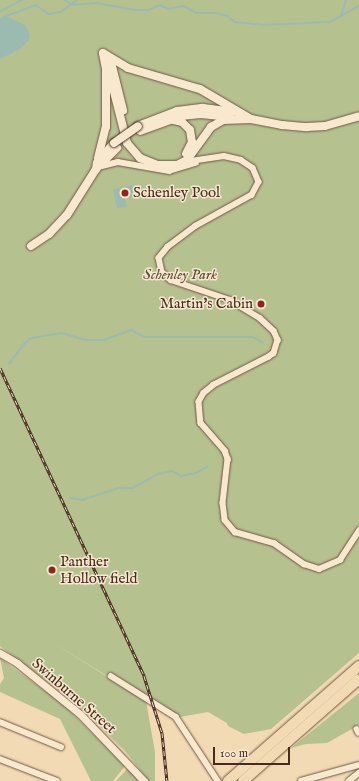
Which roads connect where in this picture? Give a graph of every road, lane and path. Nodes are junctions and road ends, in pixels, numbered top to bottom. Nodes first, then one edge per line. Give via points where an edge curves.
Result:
1 (128, 68) junction
2 (111, 74) junction
3 (242, 116) junction
4 (359, 116) edge
5 (169, 119) junction
6 (139, 129) junction
7 (200, 161) junction
8 (184, 162) junction
9 (98, 166) junction
10 (31, 246) dead end
11 (359, 531) edge
12 (0, 653) edge
13 (359, 666) edge
14 (111, 676) dead end
15 (359, 679) edge
16 (309, 717) junction
17 (0, 722) edge
18 (61, 747) dead end
19 (0, 759) edge
20 (359, 765) edge
21 (359, 773) edge
22 (57, 781) edge
23 (144, 781) edge
24 (218, 781) edge
25 (228, 781) edge
26 (243, 781) edge
27 (301, 781) edge
28 (349, 781) edge

1 - 2 main road
1 - 2 main road via 110,58
1 - 3 main road via 200,89
2 - 5 main road via 128,133 140,152 150,158 169,161 188,152 192,142 190,130 182,122
2 - 8 main road via 124,136 135,154 158,165
2 - 9 main road via 106,127
3 - 4 main road via 282,125 307,127 325,126
3 - 5 main road via 201,114
3 - 6 main road via 215,108 190,109 166,114
3 - 8 main road via 217,123
5 - 6 main road
6 - 9 main road via 116,146
7 - 8 street
7 - 9 street via 169,171 118,162
7 - 11 street via 224,156 240,160 253,168 259,182 252,195 196,226 168,247 159,258 162,272 171,280 230,300 260,318 274,331 278,340 274,352 268,357 208,389 199,402 201,423 225,451 228,459 223,504 225,520 235,532 274,543 304,564 319,569 340,560
9 - 10 main road via 67,216 49,234
12 - 23 street, Swinburne Street via 17,663 80,714
13 - 16 highway
14 - 24 street via 176,717
15 - 16 highway
16 - 25 highway
16 - 26 highway
17 - 18 street
19 - 22 street
20 - 27 street
21 - 28 street

